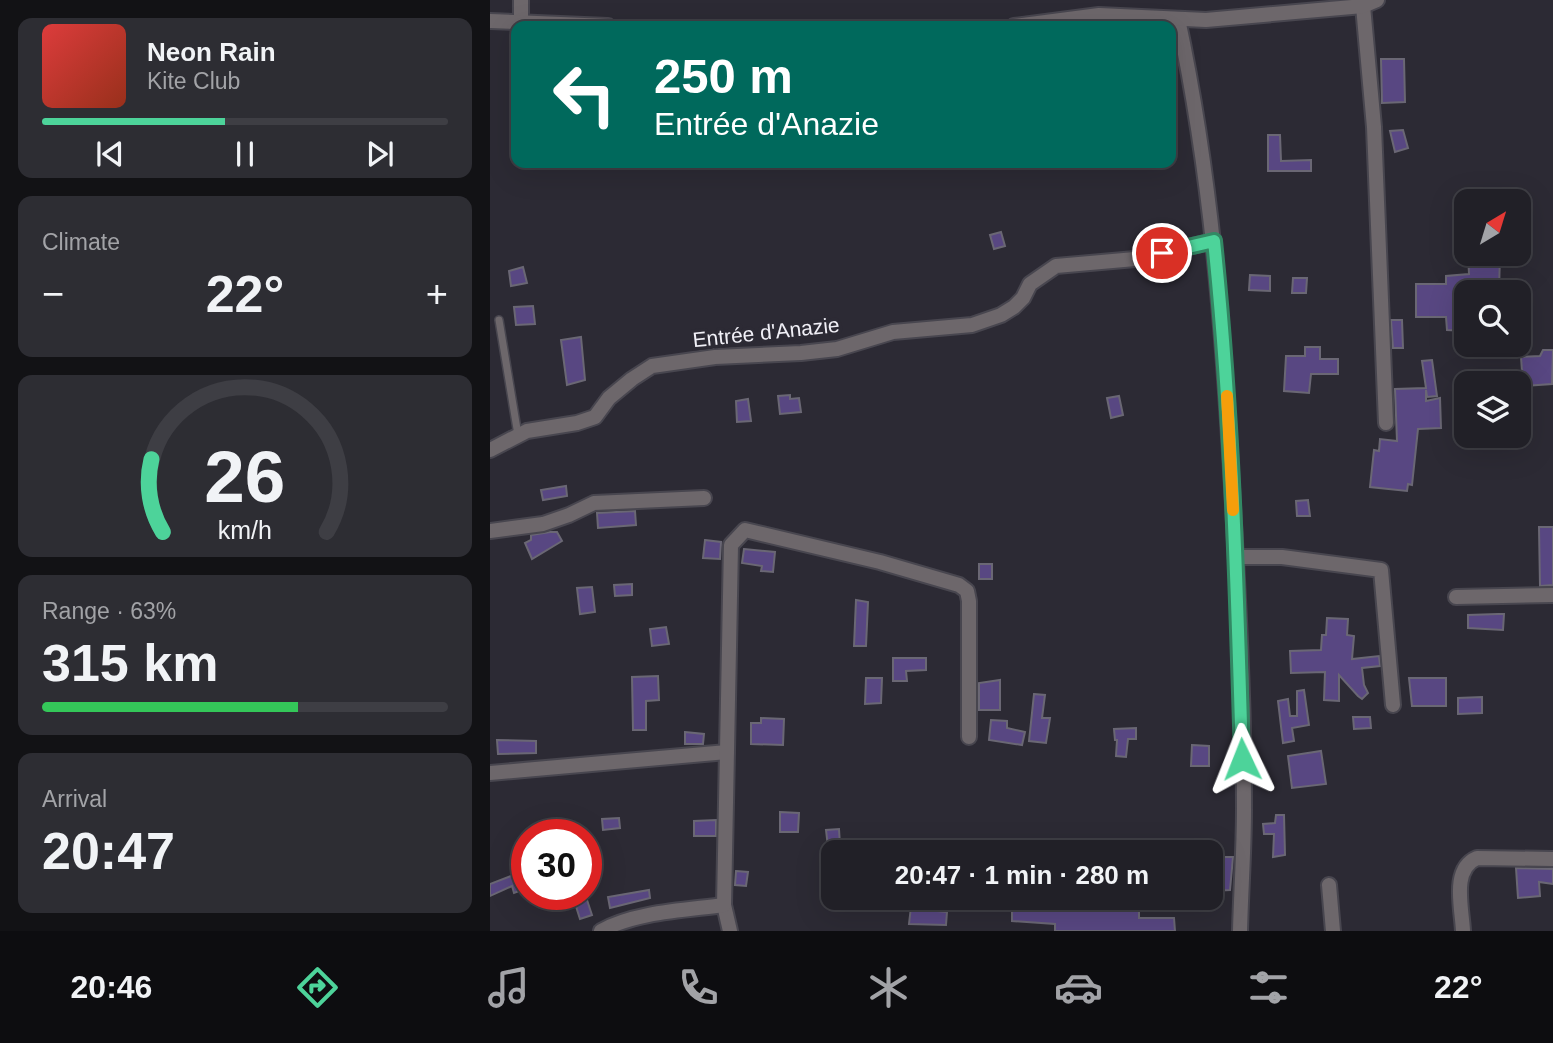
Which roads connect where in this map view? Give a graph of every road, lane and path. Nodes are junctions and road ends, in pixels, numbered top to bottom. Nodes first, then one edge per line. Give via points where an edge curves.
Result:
1 (521, 0) edge
2 (1370, 3) edge
3 (1178, 19) junction
4 (490, 21) edge
5 (521, 21) edge
6 (1053, 21) edge
7 (511, 22) edge
8 (1214, 241) junction
9 (499, 320) dead end
10 (1386, 423) dead end
11 (518, 436) junction
12 (490, 450) edge
13 (704, 498) dead end
14 (490, 531) edge
15 (1236, 558) junction
16 (1553, 595) edge
17 (1456, 597) dead end
18 (1393, 705) dead end
19 (969, 737) dead end
20 (727, 752) junction
21 (490, 774) edge
22 (1553, 859) edge
23 (1329, 886) dead end
24 (724, 905) junction
25 (601, 931) edge
26 (730, 931) edge
27 (1240, 931) edge
28 (1333, 931) edge
29 (1463, 931) edge

1 - 5 street
2 - 3 street
2 - 10 street
3 - 6 street via 1099,15
3 - 8 street via 1191,76
4 - 7 street
8 - 11 street, Entrée d'Anazie via 1135,259 1056,265 1030,284 1014,307 972,325 892,332 837,349 652,366 609,398 594,417
8 - 15 street via 1224,333
9 - 11 lane
11 - 12 street, Entrée d'Anazie
13 - 14 street via 594,503 544,524
15 - 18 street via 1282,557 1381,570
15 - 27 street via 1244,809
16 - 17 street
19 - 20 street via 967,591 880,562 745,530 731,545
20 - 21 street
20 - 24 street
22 - 29 street via 1470,861 1460,876
23 - 28 street
24 - 25 street via 613,924
24 - 26 street

